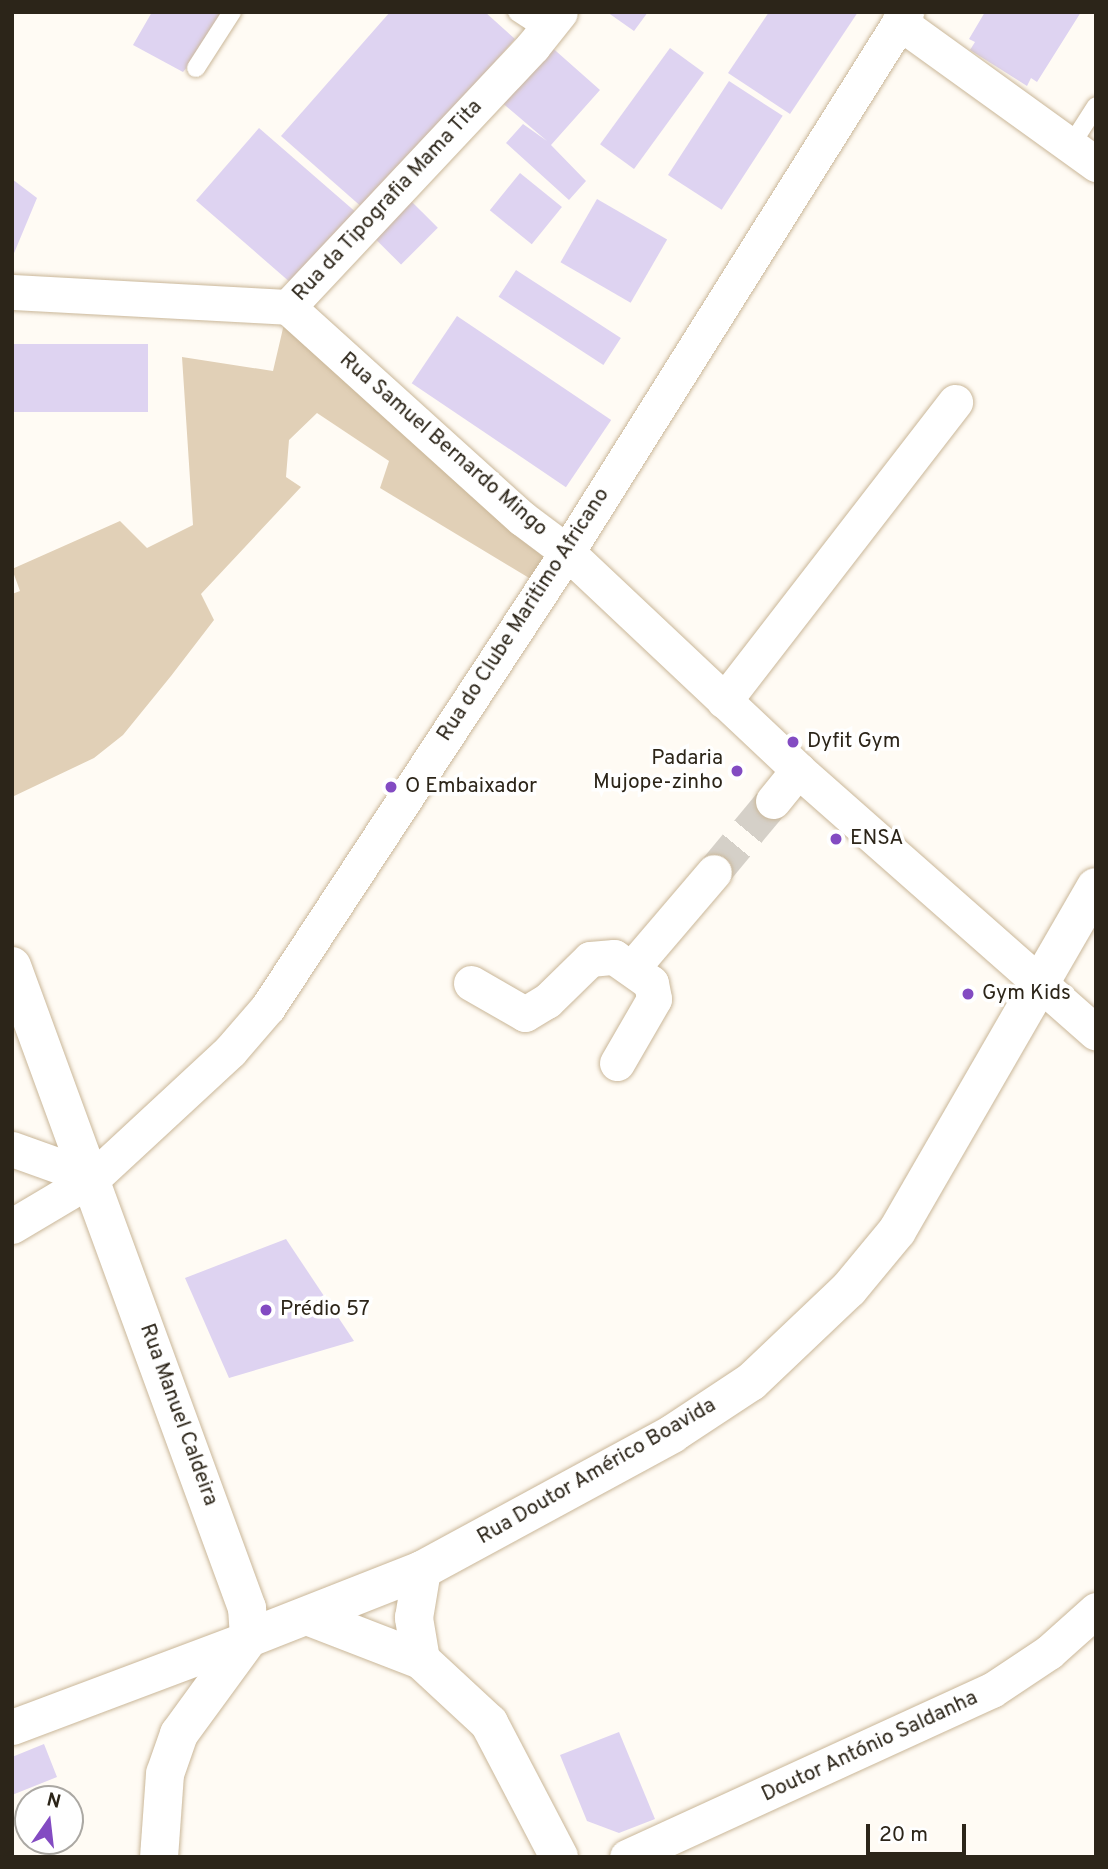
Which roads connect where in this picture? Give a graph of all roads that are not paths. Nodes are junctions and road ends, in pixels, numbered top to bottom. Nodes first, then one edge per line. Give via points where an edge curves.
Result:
1 (232, 12) edge
2 (903, 17) edge
3 (541, 18) edge
4 (196, 68) dead end
5 (1096, 106) edge
6 (1083, 155) edge
7 (12, 292) edge
8 (288, 307) junction
9 (955, 402) dead end
10 (567, 552) junction
11 (724, 701) junction
12 (798, 770) junction
13 (773, 801) tunnel mouth
14 (714, 873) tunnel mouth
15 (1096, 887) edge
16 (12, 966) edge
17 (632, 968) junction
18 (471, 983) dead end
19 (1039, 986) junction
20 (1096, 1033) edge
21 (617, 1063) dead end
22 (12, 1149) edge
23 (93, 1178) junction
24 (12, 1226) edge
25 (422, 1570) junction
26 (1096, 1610) edge
27 (307, 1616) junction
28 (249, 1638) junction
29 (421, 1660) junction
30 (12, 1727) edge
31 (159, 1857) edge
32 (559, 1857) edge
33 (628, 1857) edge

1 - 4 lane
2 - 6 street
2 - 10 street, Rua do Clube Maritimo Africano
3 - 8 street, Rua da Tipografia Mama Tita
5 - 6 lane
7 - 8 street, Rua da Tipografia Mama Tita
8 - 10 street, Rua Samuel Bernardo Mingo via 523,519
9 - 11 street
10 - 11 street, Rua Samuel Bernardo Mingo
10 - 23 street, Rua do Clube Maritimo Africano via 268,1007 230,1051
11 - 12 street, Rua Samuel Bernardo Mingo
12 - 13 street
12 - 19 street, Rua Samuel Bernardo Mingo
14 - 17 street
15 - 19 street, Rua Doutor Américo Boavida
16 - 23 street, Rua Manuel Caldeira
17 - 18 street via 614,957 590,959 547,1001 525,1014
17 - 21 street via 651,983 654,999
19 - 20 street, Rua Samuel Bernardo Mingo
19 - 25 street, Rua Doutor Américo Boavida via 897,1231 801,1337 751,1382 672,1434
22 - 23 street
23 - 24 street, Rua do Clube Maritimo Africano
23 - 28 street, Rua Manuel Caldeira via 237,1577
25 - 27 street, Rua Doutor Américo Boavida
25 - 29 street via 414,1618
26 - 33 street, Doutor António Saldanha via 1049,1652 992,1690
27 - 28 street, Rua Doutor Américo Boavida
27 - 29 street
28 - 30 street
28 - 31 street via 179,1734 165,1774
29 - 32 street via 489,1723

